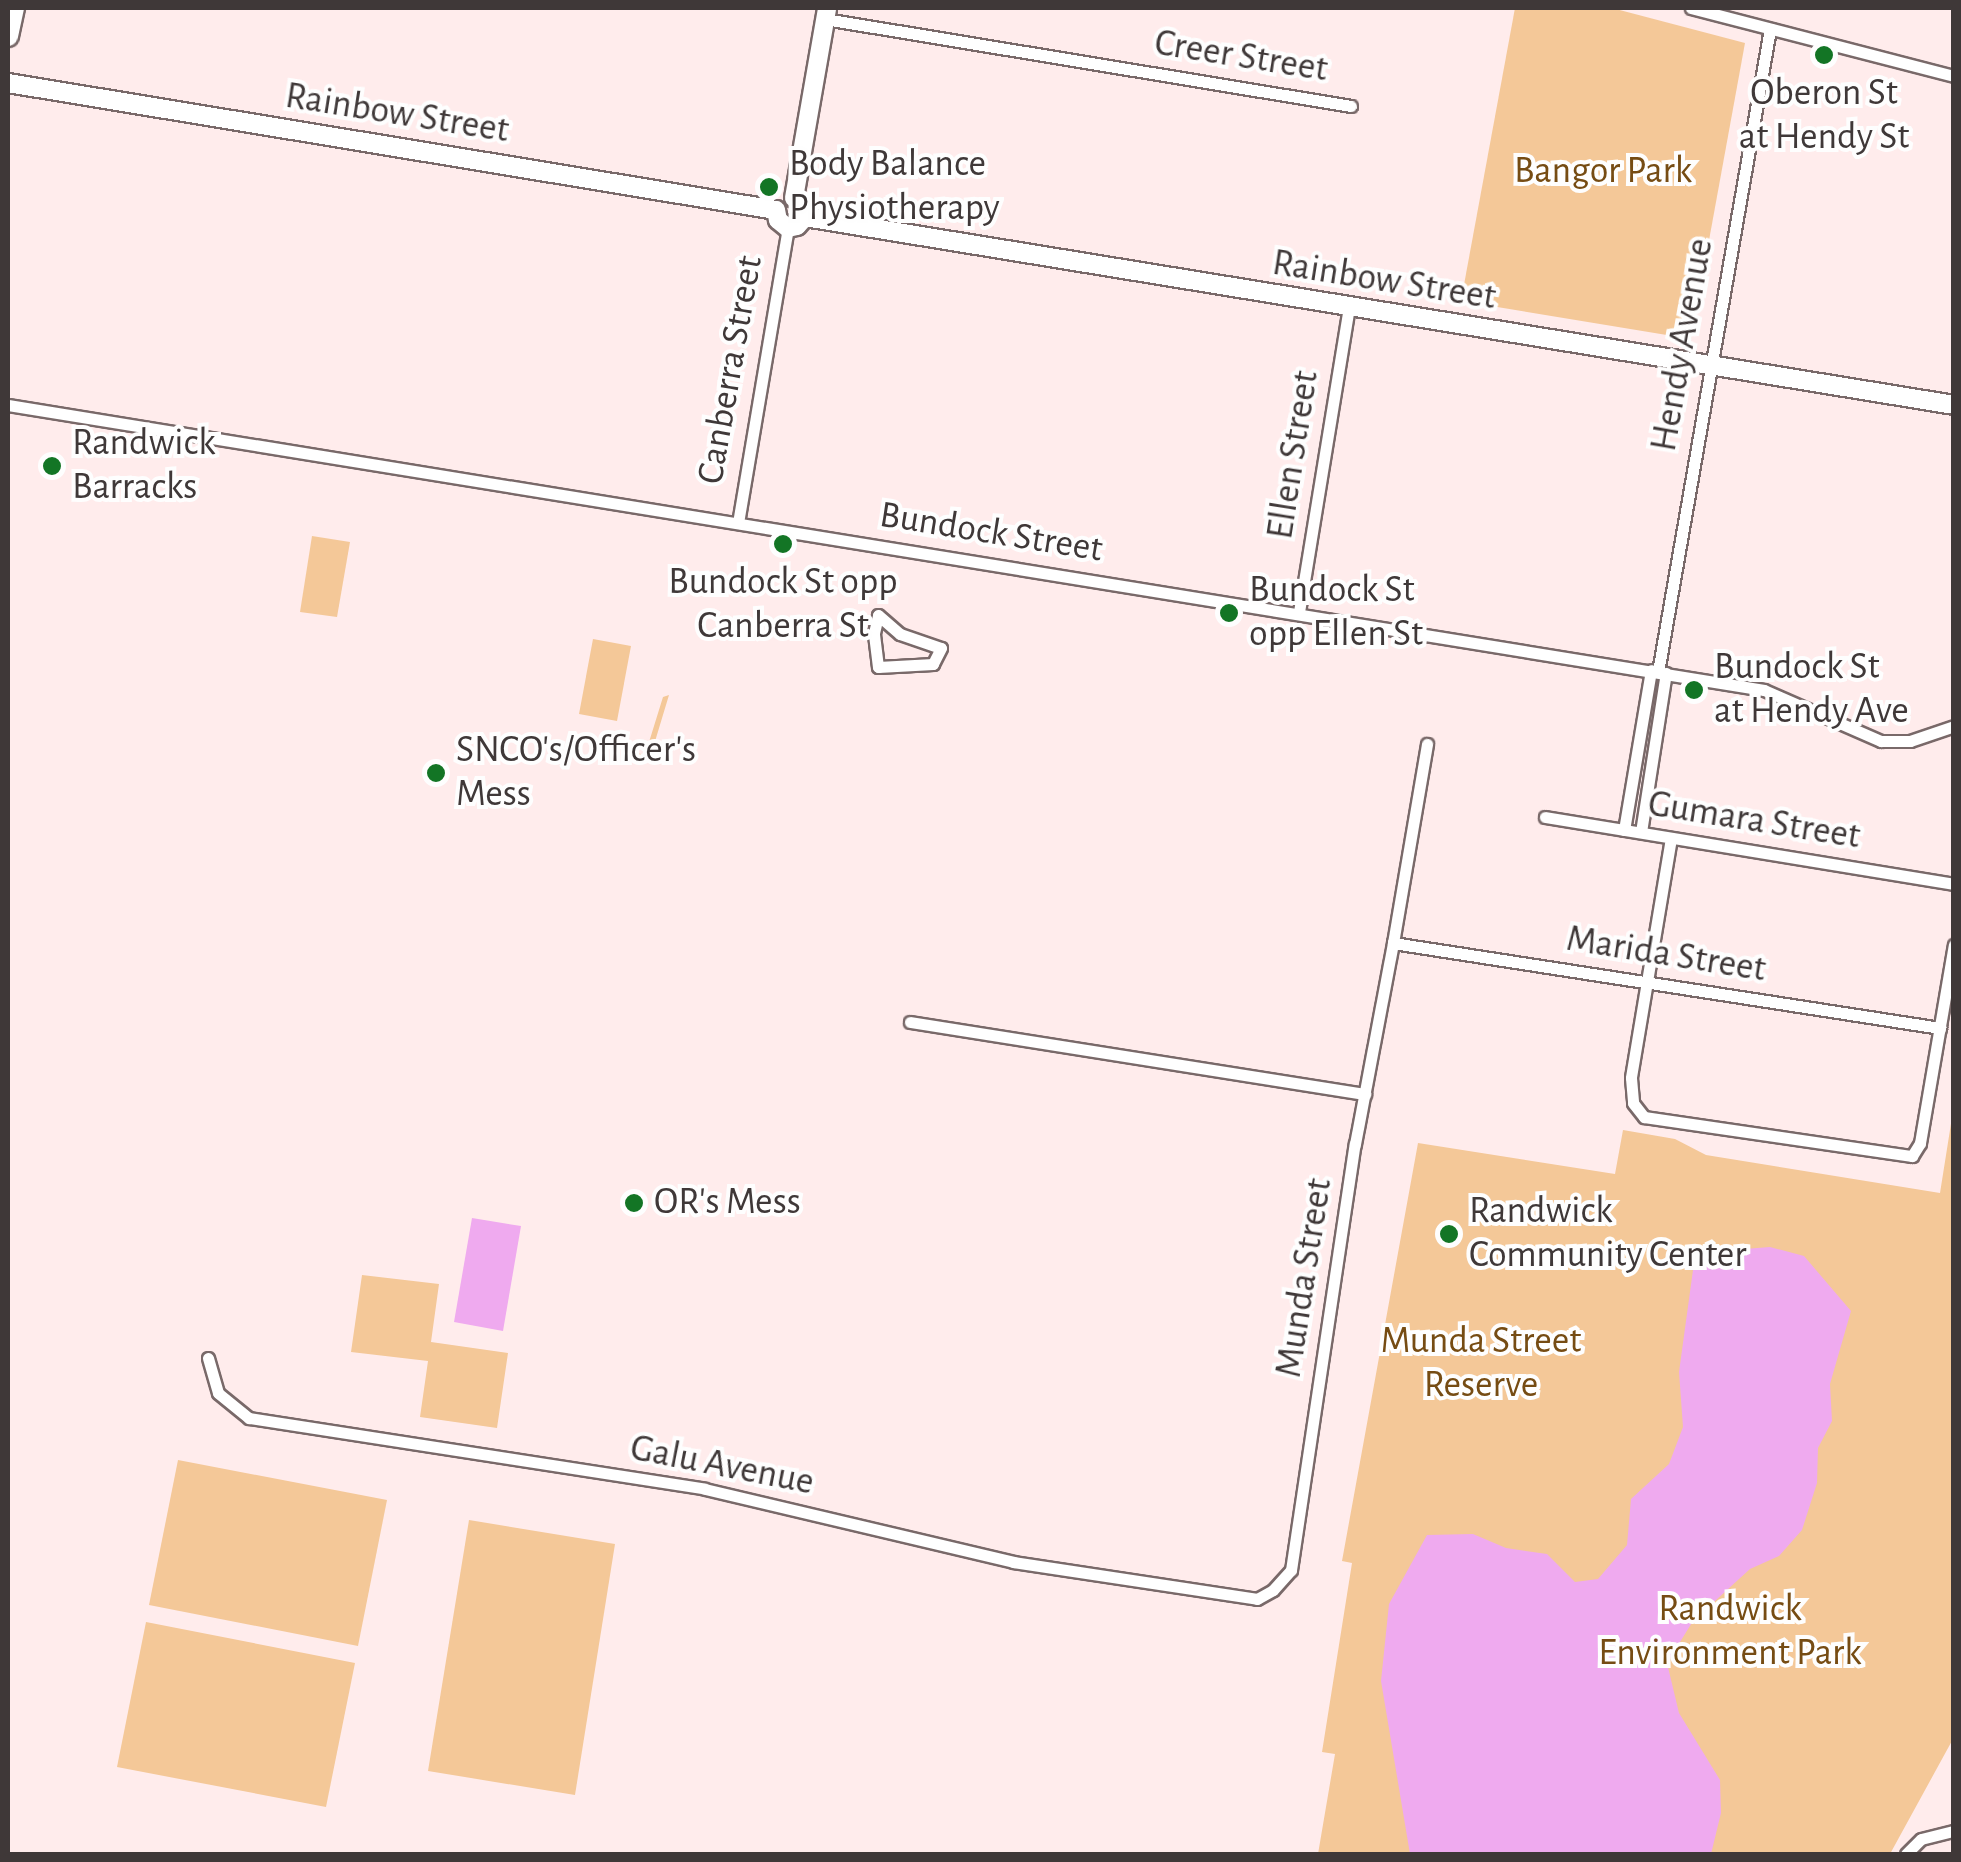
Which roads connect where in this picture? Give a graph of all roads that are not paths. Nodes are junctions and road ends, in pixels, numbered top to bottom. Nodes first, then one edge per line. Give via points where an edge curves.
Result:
1 (14, 8) edge
2 (1692, 8) edge
3 (826, 13) edge
4 (1770, 29) junction
5 (8, 36) edge
6 (1954, 76) edge
7 (8, 83) edge
8 (1351, 106) dead end
9 (794, 198) junction
10 (776, 210) junction
11 (805, 217) junction
12 (788, 228) junction
13 (1349, 308) junction
14 (1710, 366) junction
15 (8, 405) edge
16 (1954, 405) edge
17 (738, 524) junction
18 (1299, 612) junction
19 (878, 615) joint
20 (1658, 672) junction
21 (1954, 726) edge
22 (1427, 744) dead end
23 (1545, 818) dead end
24 (1624, 830) junction
25 (1641, 832) junction
26 (1671, 838) junction
27 (1954, 884) edge
28 (1954, 946) edge
29 (1391, 947) junction
30 (1648, 981) junction
31 (910, 1022) dead end
32 (1940, 1028) junction
33 (1365, 1094) junction
34 (208, 1358) dead end
35 (1257, 1599) joint
36 (1954, 1831) edge
37 (1906, 1854) edge

1 - 5 main road
2 - 4 street
3 - 8 street, Creer Street
3 - 9 street
4 - 6 street
4 - 14 street, Hendy Avenue
7 - 10 street, Rainbow Street
9 - 10 street
9 - 11 street
10 - 12 street
11 - 12 street
11 - 13 street, Rainbow Street
12 - 17 street, Canberra Street
13 - 14 street, Rainbow Street
13 - 18 street, Ellen Street
14 - 16 street, Rainbow Street
14 - 20 street, Hendy Avenue
15 - 17 street, Bundock Street
17 - 18 street, Bundock Street
18 - 20 street, Bundock Street
19 - 19 street via 878,667 934,664 941,648 900,634
20 - 21 street, Bundock Street via 1777,694 1881,741 1910,741
20 - 24 street, Hendy Avenue
20 - 25 street, Hendy Avenue
22 - 29 street, Munda Street
23 - 24 street, Gumara Street
24 - 25 street, Gumara Street
25 - 26 street, Gumara Street
26 - 27 street, Gumara Street
26 - 30 street
28 - 32 street
29 - 30 street, Marida Street
29 - 33 street, Munda Street
30 - 32 street, Marida Street
30 - 32 street via 1631,1078 1637,1112 1656,1120 1912,1156
31 - 33 street
33 - 35 street, Munda Street via 1291,1570
34 - 35 street, Galu Avenue via 218,1393 249,1418 705,1489 1026,1564
36 - 37 street via 1921,1839

